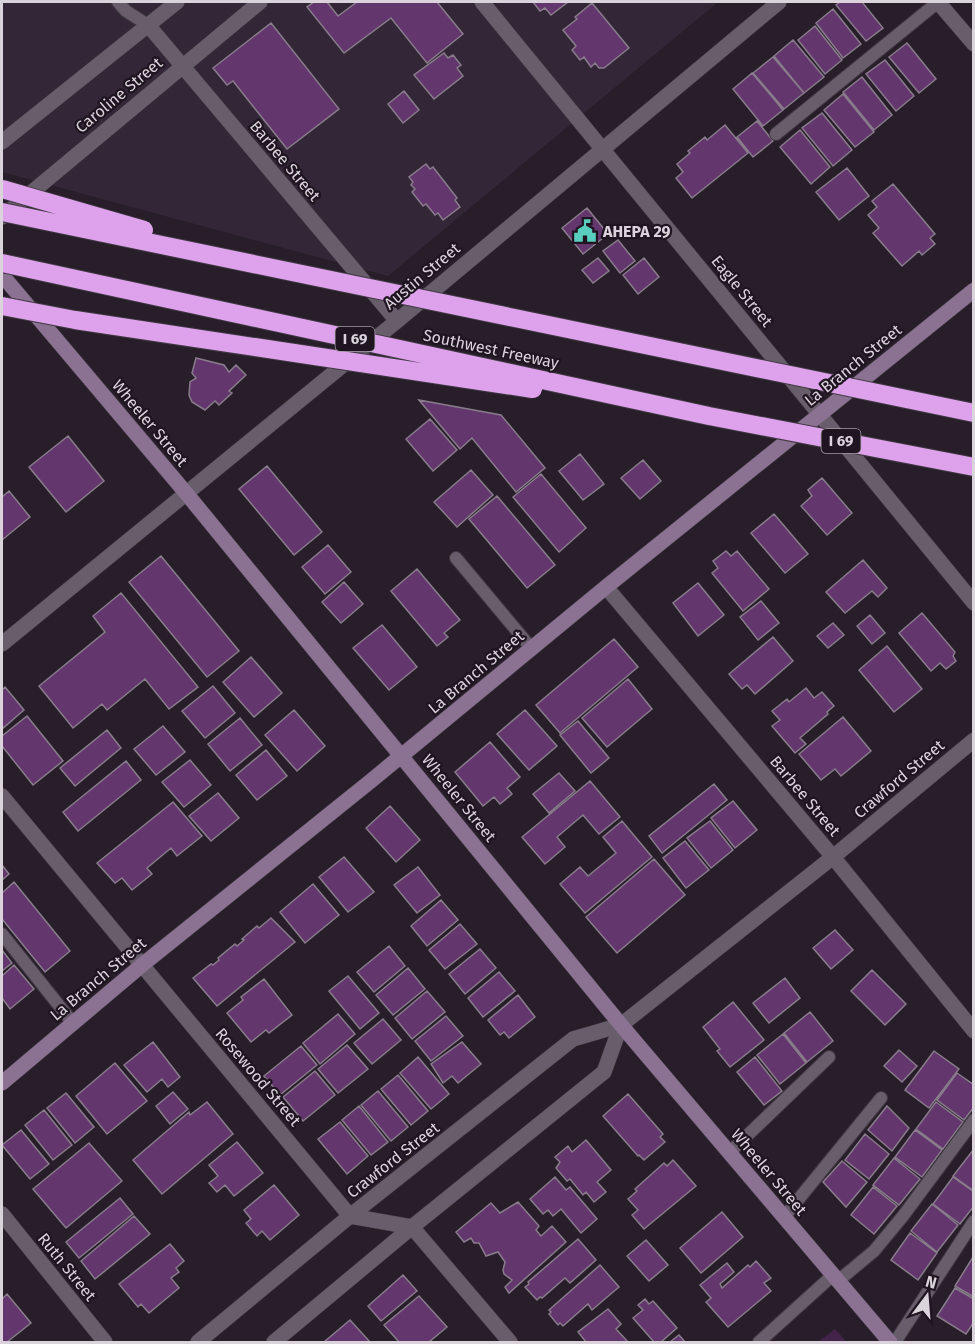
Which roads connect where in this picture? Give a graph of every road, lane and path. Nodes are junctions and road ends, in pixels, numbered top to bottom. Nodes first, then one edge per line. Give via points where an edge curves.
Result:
1 (118, 2) edge
2 (177, 2) edge
3 (260, 2) edge
4 (482, 2) edge
5 (779, 2) edge
6 (938, 2) edge
7 (148, 25) junction
8 (974, 44) edge
9 (182, 67) junction
10 (776, 134) dead end
11 (2, 142) edge
12 (603, 148) junction
13 (2, 189) edge
14 (2, 212) edge
15 (2, 217) edge
16 (2, 263) edge
17 (288, 271) junction
18 (2, 275) edge
19 (974, 290) edge
20 (2, 306) edge
21 (397, 321) junction
22 (974, 413) edge
23 (820, 415) junction
24 (709, 416) junction
25 (974, 467) edge
26 (186, 494) junction
27 (456, 558) dead end
28 (606, 587) junction
29 (974, 603) edge
30 (2, 644) edge
31 (532, 649) junction
32 (974, 740) edge
33 (402, 757) junction
34 (2, 796) edge
35 (833, 857) junction
36 (2, 934) edge
37 (142, 965) junction
38 (73, 1023) junction
39 (621, 1025) junction
40 (974, 1031) edge
41 (830, 1057) dead end
42 (2, 1083) edge
43 (881, 1098) dead end
44 (974, 1120) edge
45 (729, 1152) junction
46 (2, 1214) edge
47 (350, 1216) junction
48 (784, 1217) junction
49 (974, 1221) edge
50 (412, 1227) junction
51 (836, 1278) junction
52 (105, 1342) edge
53 (198, 1342) edge
54 (274, 1342) edge
55 (510, 1342) edge
56 (759, 1342) edge
57 (890, 1342) edge
58 (895, 1342) edge

1 - 7 lane
2 - 7 street
3 - 9 street, Caroline Street
4 - 12 street, Eagle Street
5 - 12 street, Austin Street
6 - 8 street
6 - 10 lane
7 - 9 street, Barbee Street
7 - 11 street
9 - 15 street, Caroline Street
9 - 21 street, Barbee Street
12 - 21 street, Austin Street
12 - 23 street, Eagle Street
13 - 17 highway, bridge
14 - 17 highway, bridge
16 - 24 highway, Southwest Freeway / I 69, bridge
17 - 22 highway, bridge
18 - 26 main road, Wheeler Street
19 - 23 main road, La Branch Street
20 - 24 highway, bridge
21 - 26 street, Austin Street
23 - 28 main road, La Branch Street
23 - 29 street, Eagle Street
24 - 25 highway, Southwest Freeway / I 69, bridge
26 - 30 street, Austin Street
26 - 33 main road, Wheeler Street
27 - 31 lane
28 - 31 main road, La Branch Street
28 - 35 street, Barbee Street
31 - 33 main road, La Branch Street
32 - 35 street, Crawford Street
33 - 37 main road, La Branch Street
33 - 39 main road, Wheeler Street
34 - 37 street, Rosewood Street
35 - 39 street, Crawford Street
35 - 40 street, Barbee Street
36 - 38 lane
37 - 38 main road, La Branch Street
37 - 47 street, Rosewood Street
38 - 42 main road, La Branch Street
39 - 45 main road, Wheeler Street
39 - 47 street, Crawford Street via 573,1039
39 - 50 street via 604,1072
41 - 45 lane
43 - 48 lane
44 - 51 lane via 874,1251
45 - 48 main road, Wheeler Street
46 - 52 street, Ruth Street
47 - 50 street
47 - 53 street, Crawford Street
48 - 51 main road, Wheeler Street
49 - 58 lane
50 - 54 street
50 - 55 street
51 - 56 lane
51 - 57 main road, Wheeler Street

